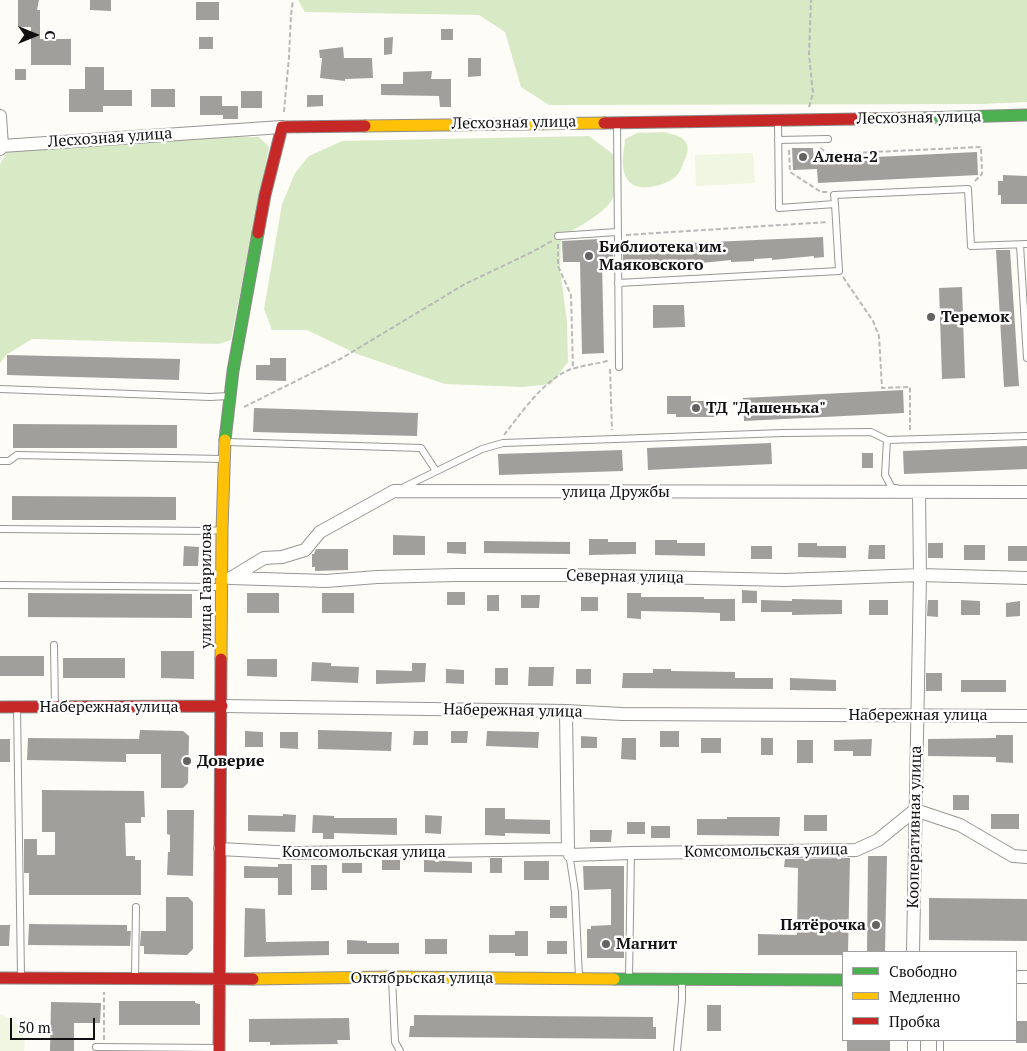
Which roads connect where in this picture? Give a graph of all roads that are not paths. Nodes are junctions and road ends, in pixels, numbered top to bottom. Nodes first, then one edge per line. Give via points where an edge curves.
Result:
1 (1027, 115) edge
2 (0, 116) edge
3 (778, 120) junction
4 (617, 122) junction
5 (282, 127) junction
6 (828, 139) dead end
7 (778, 140) junction
8 (1, 148) edge
9 (835, 204) junction
10 (617, 234) junction
11 (558, 236) road end
12 (1024, 244) edge
13 (618, 283) junction
14 (1027, 358) edge
15 (619, 367) dead end
16 (0, 389) edge
17 (230, 396) junction
18 (1027, 436) edge
19 (887, 440) junction
20 (225, 442) junction
21 (225, 459) junction
22 (0, 461) edge
23 (436, 471) junction
24 (394, 492) junction
25 (919, 492) junction
26 (1027, 492) edge
27 (0, 529) edge
28 (222, 530) junction
29 (920, 575) junction
30 (1027, 578) edge
31 (225, 581) junction
32 (0, 585) edge
33 (54, 646) dead end
34 (222, 706) junction
35 (0, 707) edge
36 (17, 707) junction
37 (54, 707) junction
38 (566, 711) junction
39 (916, 715) junction
40 (1027, 716) edge
41 (915, 810) junction
42 (220, 849) junction
43 (569, 852) junction
44 (631, 853) junction
45 (1027, 857) edge
46 (136, 907) dead end
47 (913, 951) edge
48 (392, 977) junction
49 (0, 978) edge
50 (21, 978) junction
51 (579, 978) junction
52 (135, 979) junction
53 (220, 979) junction
54 (629, 979) junction
55 (682, 980) junction
56 (842, 980) edge
57 (96, 1047) dead end
58 (120, 1049) edge
59 (220, 1050) edge
60 (400, 1051) edge
61 (677, 1051) edge

1 - 3 street, Лесхозная улица
2 - 8 street, Лесхозная улица
3 - 4 street, Лесхозная улица
3 - 7 lane
4 - 5 street, Лесхозная улица
4 - 10 lane
5 - 8 street, Лесхозная улица
5 - 17 street, улица Гаврилова via 264,195
6 - 7 lane
7 - 9 lane via 779,208
9 - 12 lane via 834,195 968,189 971,246
9 - 13 lane via 839,271
10 - 11 lane
10 - 13 lane
12 - 14 lane
13 - 15 lane
16 - 17 lane
17 - 20 street, улица Гаврилова
18 - 19 lane
19 - 23 lane via 871,432 497,444
19 - 25 lane via 885,475 892,488
20 - 21 street, улица Гаврилова
20 - 23 lane via 421,448
21 - 22 lane via 16,455 9,461
21 - 28 street, улица Гаврилова
23 - 24 lane
24 - 25 street, улица Дружбы
24 - 31 street, улица Дружбы via 320,532 305,550 264,558
25 - 26 street, улица Дружбы
25 - 29 street, Кооперативная улица
27 - 28 lane
28 - 31 street, улица Гаврилова
29 - 30 street, Северная улица
29 - 31 street, Северная улица via 785,580 565,575
29 - 39 street, Кооперативная улица
31 - 32 lane
31 - 34 street, улица Гаврилова
33 - 37 lane
34 - 37 street, Набережная улица
34 - 38 street, Набережная улица
34 - 42 street, улица Гаврилова
35 - 36 street, Набережная улица
36 - 37 street, Набережная улица
36 - 50 lane
38 - 39 street, Набережная улица
38 - 43 street
39 - 40 street, Набережная улица
39 - 41 street, Кооперативная улица
41 - 44 street, Комсомольская улица via 878,840 856,850
41 - 45 street via 960,825 1013,856
41 - 47 street, Кооперативная улица
42 - 43 street, Комсомольская улица via 294,853
42 - 53 street, улица Гаврилова
43 - 44 street, Комсомольская улица
43 - 51 lane via 575,892
44 - 54 lane
46 - 52 lane
48 - 51 street, Октябрьская улица
48 - 53 street, Октябрьская улица
48 - 60 lane via 395,1042
49 - 50 street, Октябрьская улица
50 - 52 street, Октябрьская улица
51 - 54 street, Октябрьская улица
52 - 53 street, Октябрьская улица
53 - 59 street, улица Гаврилова
54 - 55 street, Октябрьская улица
55 - 56 street, Октябрьская улица
55 - 61 lane
57 - 58 lane
58 - 59 lane

